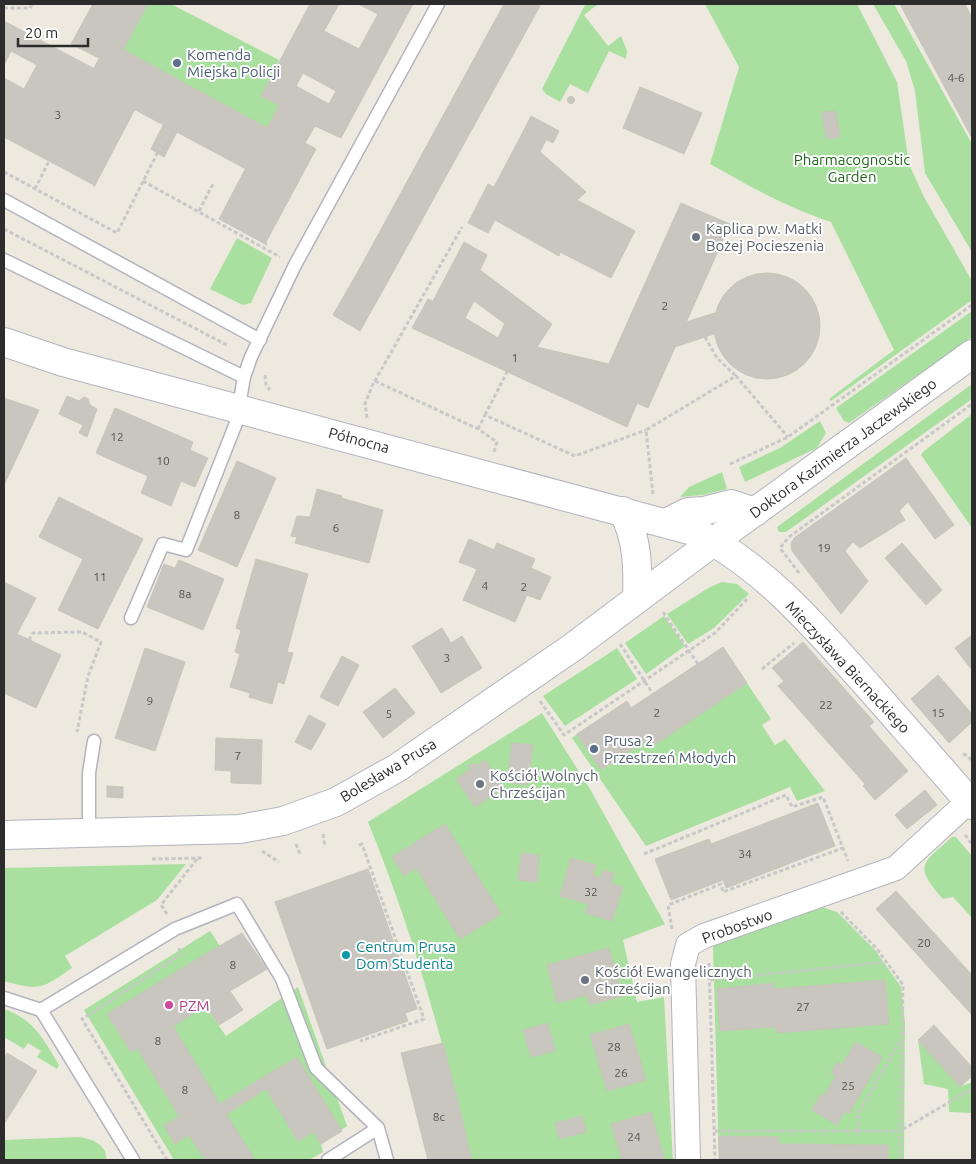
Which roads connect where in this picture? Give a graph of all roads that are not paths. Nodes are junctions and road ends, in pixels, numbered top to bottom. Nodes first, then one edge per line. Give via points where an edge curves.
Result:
1 (438, 4) edge
2 (4, 200) edge
3 (4, 260) edge
4 (260, 340) junction
5 (4, 342) edge
6 (972, 354) edge
7 (244, 377) junction
8 (238, 407) junction
9 (623, 511) junction
10 (754, 512) junction
11 (666, 523) junction
12 (713, 542) junction
13 (637, 599) junction
14 (130, 618) dead end
15 (94, 741) dead end
16 (971, 803) edge
17 (89, 834) junction
18 (4, 835) edge
19 (4, 998) edge
20 (41, 1010) junction
21 (378, 1128) junction
22 (133, 1160) edge
23 (328, 1160) edge
24 (387, 1160) edge
25 (688, 1160) edge

1 - 4 lane via 294,266
2 - 4 lane
3 - 7 lane
4 - 7 lane
5 - 8 street, Północna via 63,362
6 - 10 street, Doktora Kazimierza Jaczewskiego
7 - 8 lane
8 - 9 street, Północna
8 - 14 lane via 236,423 186,550 163,544
9 - 11 street, Północna
9 - 13 street via 631,525 636,549
10 - 11 street via 731,504 688,512
10 - 12 street, Doktora Kazimierza Jaczewskiego
11 - 12 street, Północna via 693,531
12 - 13 street, Bolesława Prusa
12 - 16 street, Mieczysława Biernackiego via 754,570 826,639
13 - 17 street, Bolesława Prusa via 397,768 336,802 283,821 240,829
15 - 17 lane
16 - 25 street, Probostwo via 896,868 704,936 688,945 683,964
17 - 18 street, Bolesława Prusa
19 - 20 lane
20 - 21 lane via 175,928 238,904 282,979 316,1068
20 - 22 lane
21 - 23 lane
21 - 24 lane

